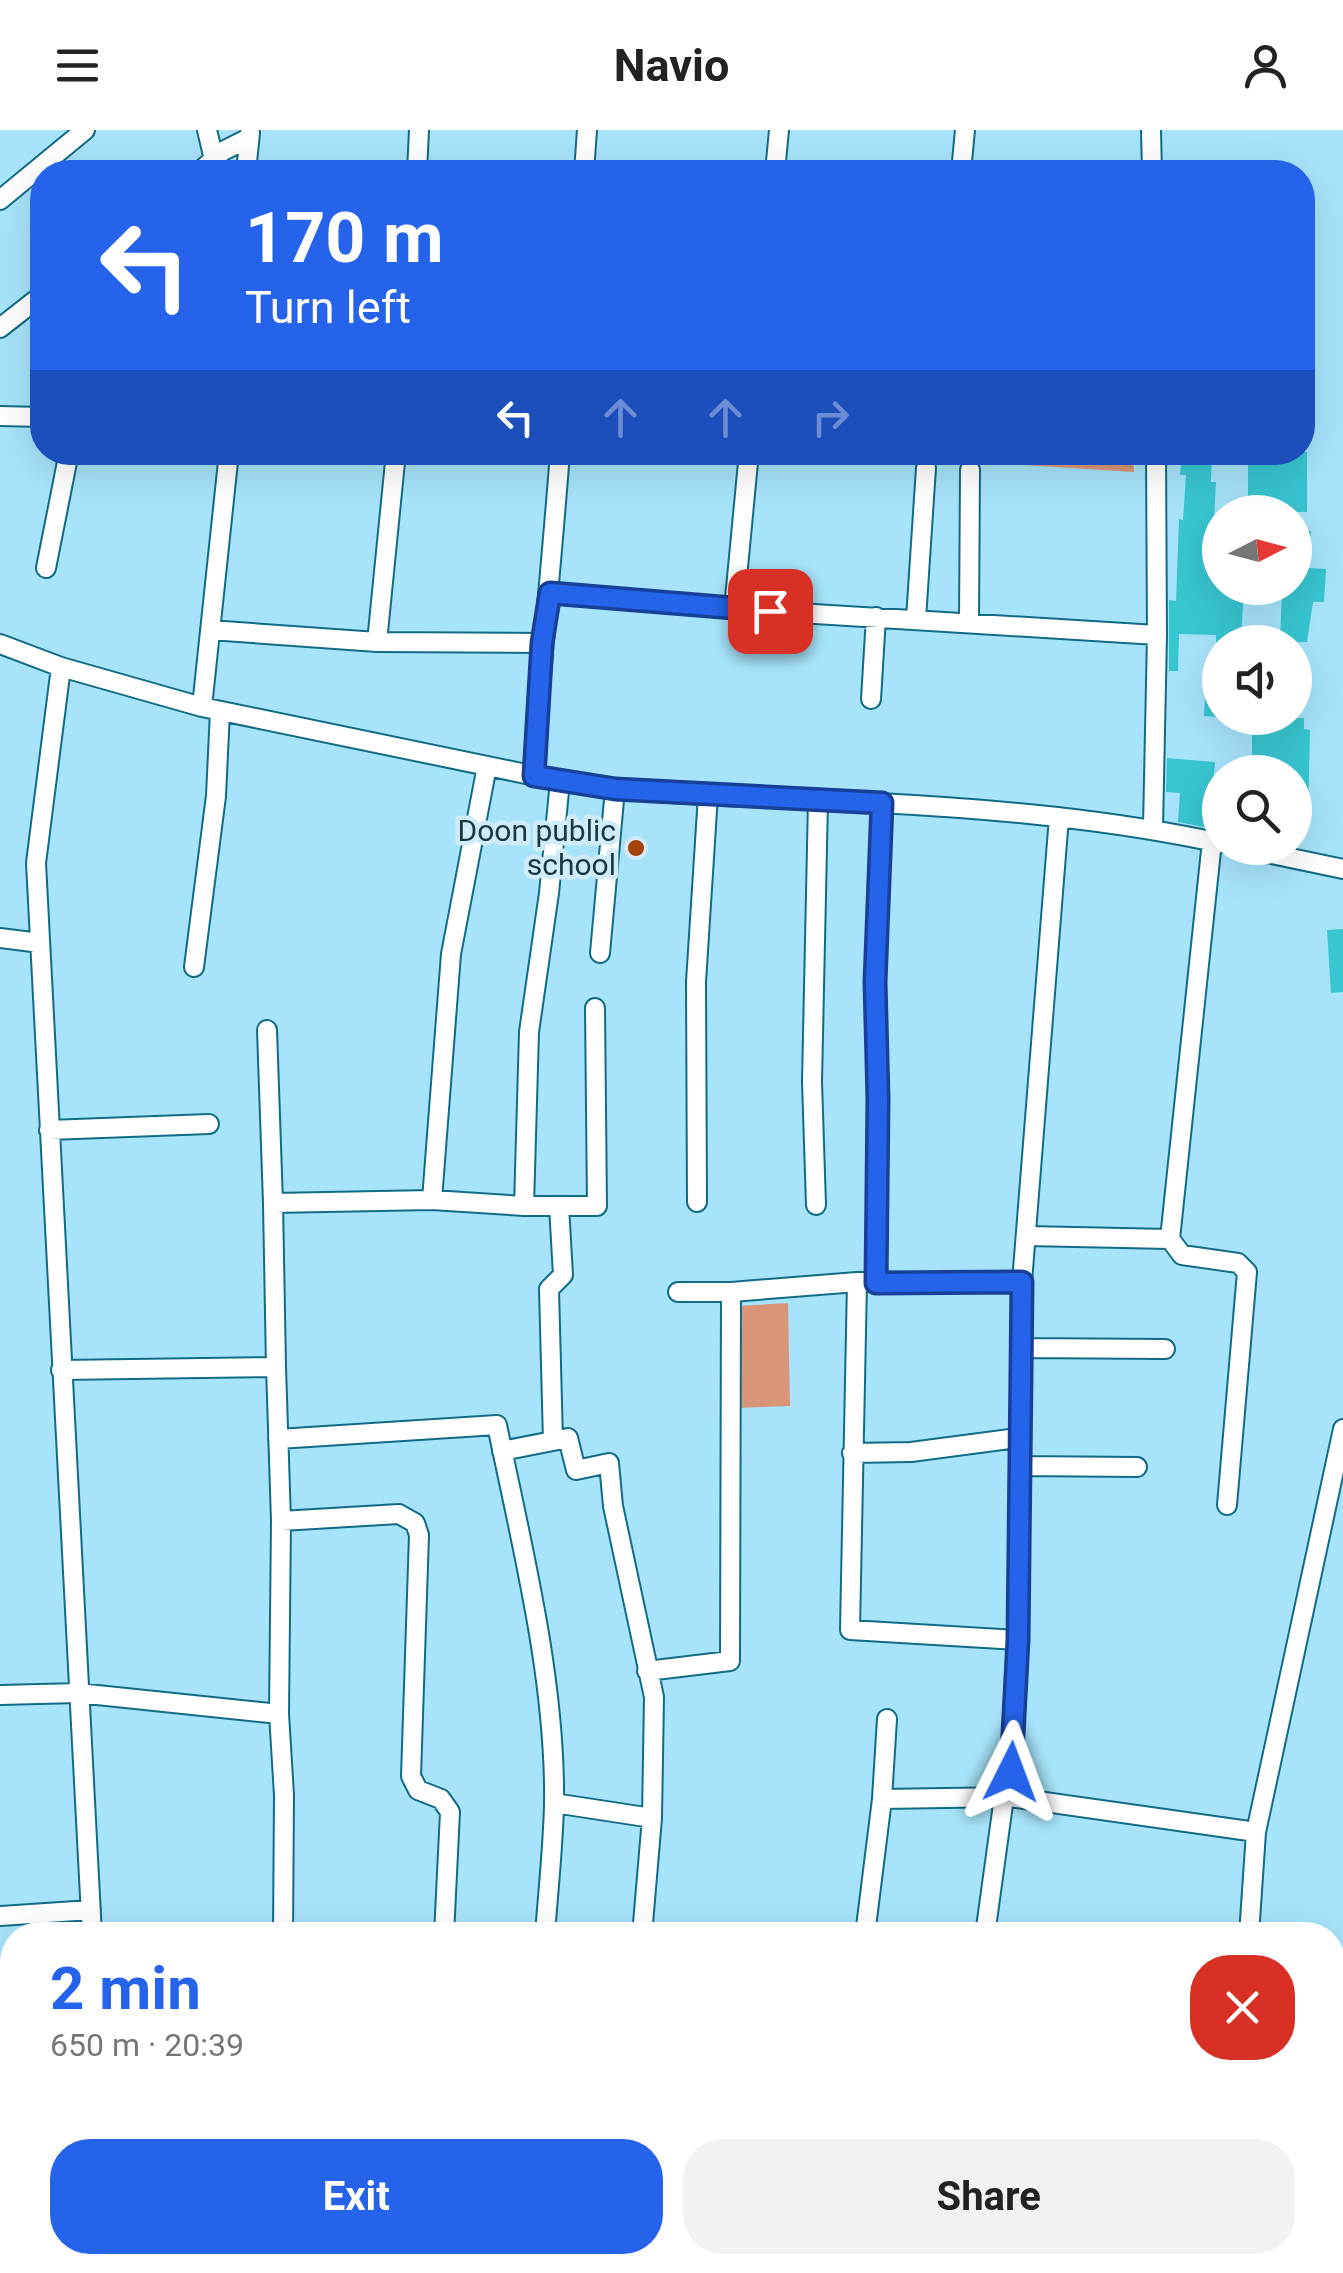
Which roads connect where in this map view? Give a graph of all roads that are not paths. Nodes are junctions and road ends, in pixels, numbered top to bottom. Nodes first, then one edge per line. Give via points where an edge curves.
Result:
1 (86, 130) edge
2 (207, 130) edge
3 (419, 130) edge
4 (588, 130) edge
5 (779, 130) edge
6 (965, 130) edge
7 (1151, 130) edge
8 (250, 134) edge
9 (49, 160) edge
10 (209, 160) edge
11 (216, 160) edge
12 (247, 160) edge
13 (418, 160) edge
14 (585, 160) edge
15 (776, 160) edge
16 (962, 160) edge
17 (1152, 160) edge
18 (30, 176) edge
19 (0, 200) edge
20 (30, 304) edge
21 (0, 328) edge
22 (0, 416) edge
23 (30, 417) edge
24 (66, 465) edge
25 (228, 465) edge
26 (395, 465) edge
27 (559, 465) edge
28 (747, 465) edge
29 (1156, 465) edge
30 (926, 468) dead end
31 (970, 470) dead end
32 (46, 568) dead end
33 (550, 593) junction
34 (734, 609) junction
35 (876, 617) junction
36 (916, 618) junction
37 (969, 622) junction
38 (210, 630) junction
39 (1157, 635) junction
40 (377, 642) junction
41 (542, 643) junction
42 (0, 644) edge
43 (62, 666) junction
44 (871, 700) dead end
45 (211, 709) junction
46 (487, 766) junction
47 (534, 776) junction
48 (560, 781) junction
49 (615, 789) junction
50 (708, 795) junction
51 (818, 800) junction
52 (882, 803) junction
53 (1059, 817) junction
54 (1152, 828) junction
55 (1202, 839) edge
56 (1312, 862) edge
57 (1213, 865) edge
58 (1343, 869) edge
59 (0, 938) edge
60 (40, 943) junction
61 (600, 953) dead end
62 (194, 967) dead end
63 (596, 1008) dead end
64 (267, 1030) dead end
65 (208, 1124) dead end
66 (49, 1130) junction
67 (432, 1200) junction
68 (697, 1202) dead end
69 (273, 1203) junction
70 (816, 1205) dead end
71 (524, 1206) junction
72 (559, 1206) junction
73 (1027, 1236) junction
74 (1170, 1238) junction
75 (856, 1282) junction
76 (1022, 1282) junction
77 (876, 1283) junction
78 (678, 1292) dead end
79 (731, 1292) junction
80 (1021, 1348) junction
81 (1165, 1348) dead end
82 (276, 1366) junction
83 (61, 1370) junction
84 (1343, 1429) edge
85 (1018, 1438) junction
86 (278, 1439) junction
87 (554, 1441) junction
88 (502, 1451) junction
89 (852, 1452) junction
90 (1019, 1466) junction
91 (1136, 1467) dead end
92 (1336, 1495) edge
93 (1227, 1505) dead end
94 (281, 1521) junction
95 (1018, 1640) junction
96 (648, 1672) junction
97 (78, 1693) junction
98 (0, 1695) edge
99 (279, 1714) junction
100 (887, 1720) dead end
101 (1007, 1797) junction
102 (882, 1798) junction
103 (554, 1803) junction
104 (652, 1818) junction
105 (1256, 1832) junction
106 (90, 1910) junction
107 (0, 1916) edge
108 (91, 1922) edge
109 (283, 1922) edge
110 (445, 1922) edge
111 (545, 1922) edge
112 (643, 1922) edge
113 (866, 1922) edge
114 (987, 1922) edge
115 (1250, 1922) edge

1 - 9 street
2 - 10 street
3 - 13 street
4 - 14 street
5 - 15 street
6 - 16 street
7 - 17 street
8 - 11 street
8 - 12 street
18 - 19 street
20 - 21 street
22 - 23 street
24 - 32 street
25 - 38 street
26 - 40 street
27 - 33 street
28 - 34 street
29 - 39 street
30 - 36 street
31 - 37 street
33 - 34 street
33 - 41 street
34 - 35 street
35 - 36 street
35 - 44 street
36 - 37 street
37 - 39 street
38 - 40 street
38 - 45 street
39 - 54 street
40 - 41 street
41 - 47 street
42 - 43 street
43 - 45 street
43 - 60 street via 36,863
45 - 46 street
45 - 62 street via 216,796
46 - 47 street
46 - 67 street via 451,954
47 - 48 street
48 - 49 street
48 - 71 street via 528,1032
49 - 50 street
49 - 61 street
50 - 51 street
50 - 68 street via 696,982
51 - 52 street
51 - 70 street
52 - 53 street
52 - 77 street
53 - 54 street
53 - 73 street
54 - 55 street
56 - 58 street
57 - 74 street
59 - 60 street
60 - 66 street
63 - 72 street via 597,1206
64 - 69 street
65 - 66 street
66 - 83 street
67 - 69 street
67 - 71 street
69 - 82 street
71 - 72 street
72 - 87 street via 563,1275 549,1289
73 - 74 street
73 - 76 street
74 - 93 street via 1182,1255 1238,1262 1247,1272
75 - 77 street
75 - 79 street
75 - 89 street
76 - 77 street
76 - 80 street
78 - 79 street
79 - 96 street via 730,1661
80 - 81 street
80 - 85 street
82 - 83 street
82 - 86 street
83 - 97 street
84 - 92 street
85 - 89 street
85 - 90 street
86 - 88 street via 497,1426
86 - 94 street
87 - 88 street
87 - 96 street via 568,1438 576,1470 609,1462
88 - 103 street via 540,1653
89 - 95 street via 850,1630
90 - 91 street
90 - 95 street
92 - 105 street
94 - 99 street
94 - 110 street via 398,1514 415,1523 411,1776 418,1790 442,1799 450,1812
95 - 101 street
96 - 104 street via 654,1696
97 - 98 street
97 - 99 street
97 - 106 street
99 - 109 street
100 - 102 street
101 - 102 street
101 - 105 street
101 - 114 street
102 - 113 street
103 - 104 street
103 - 111 street
104 - 112 street
105 - 115 street
106 - 107 street
106 - 108 street

